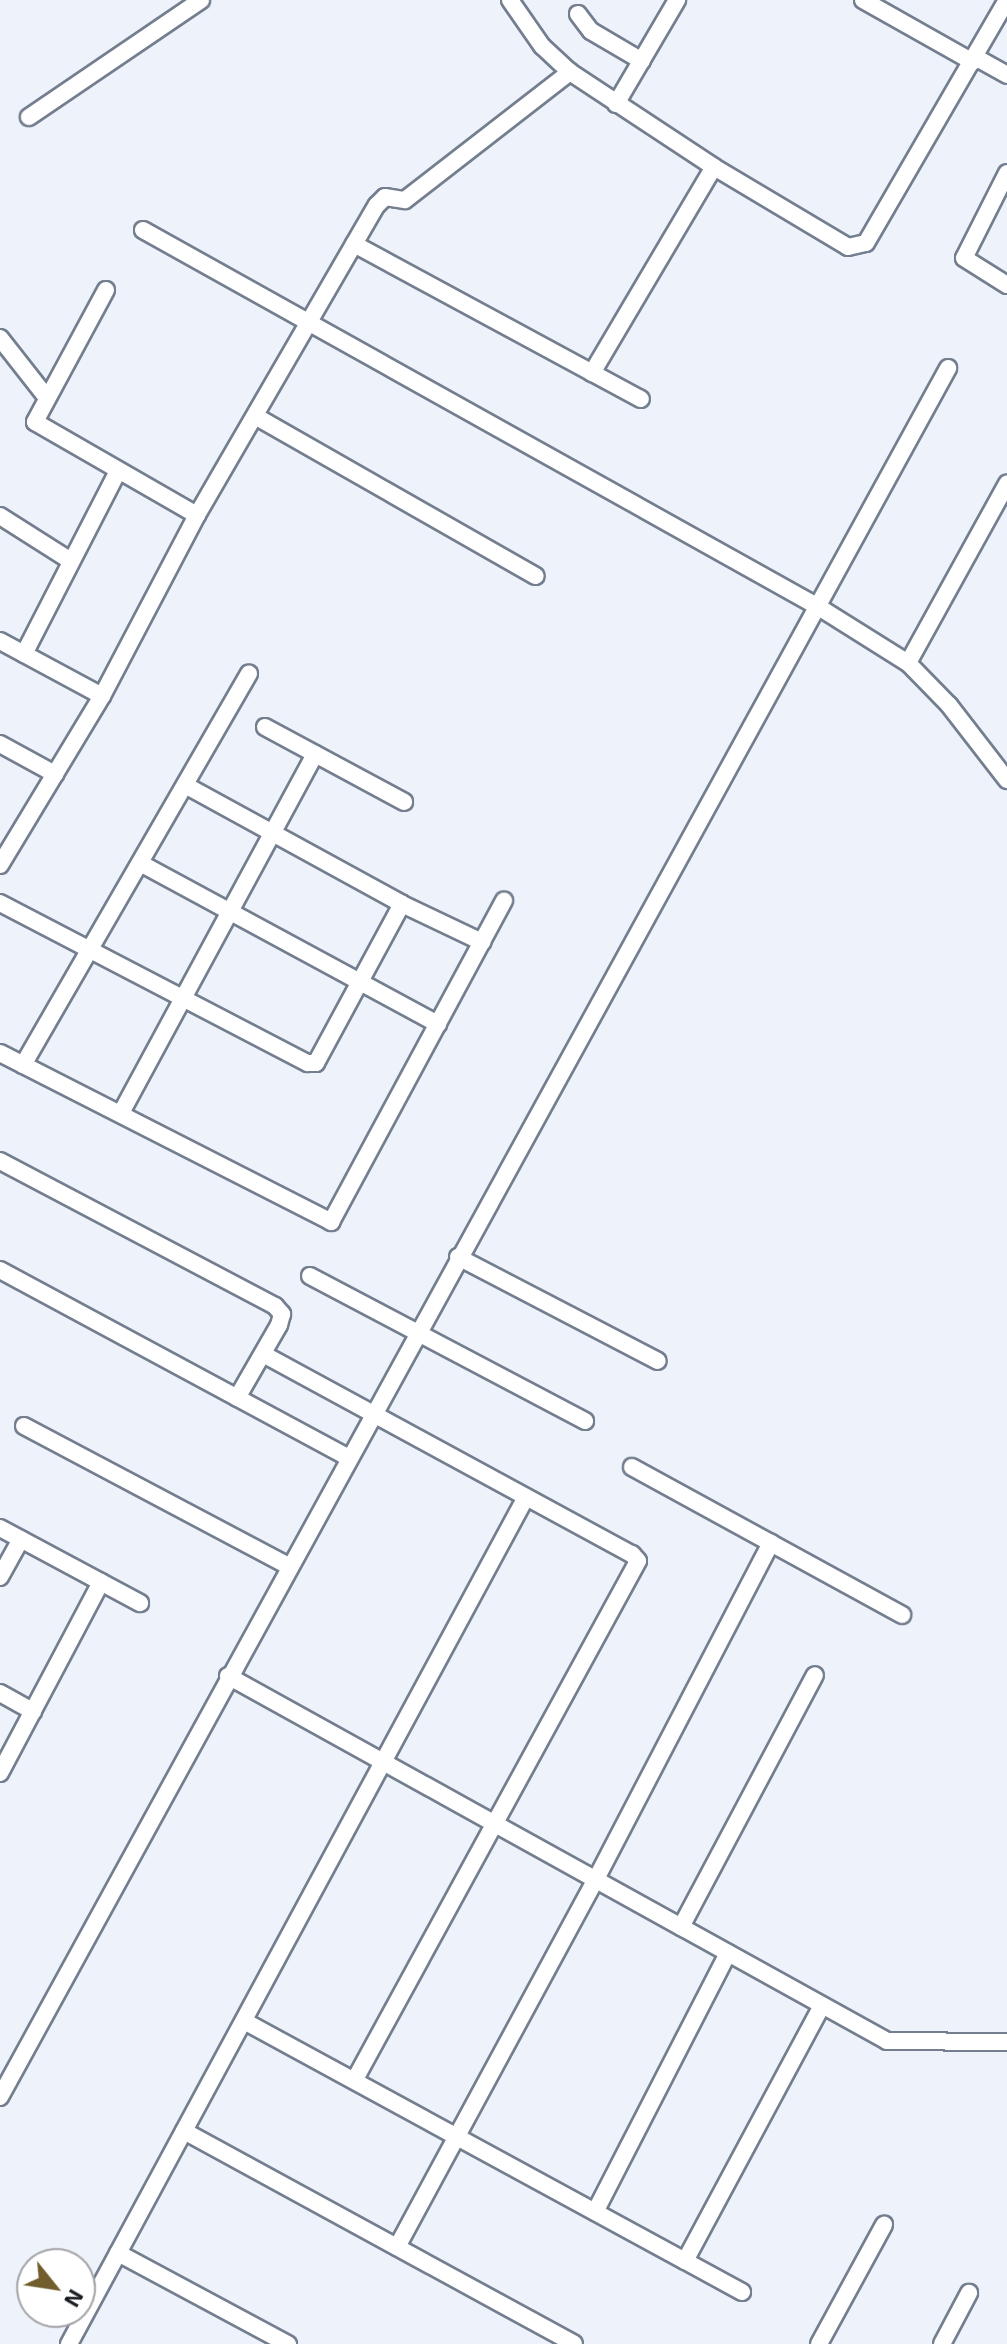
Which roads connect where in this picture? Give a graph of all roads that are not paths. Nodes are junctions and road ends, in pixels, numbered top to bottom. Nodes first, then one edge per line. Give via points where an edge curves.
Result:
1 (201, 0) edge
2 (510, 0) edge
3 (677, 0) edge
4 (863, 0) edge
5 (1007, 0) edge
6 (578, 14) dead end
7 (974, 59) junction
8 (642, 61) junction
9 (570, 72) junction
10 (1007, 75) edge
11 (616, 104) junction
12 (29, 117) dead end
13 (714, 167) junction
14 (1007, 173) edge
15 (143, 230) dead end
16 (354, 244) junction
17 (1007, 285) edge
18 (106, 290) dead end
19 (307, 324) junction
20 (0, 338) edge
21 (948, 368) dead end
22 (592, 373) junction
23 (47, 398) junction
24 (641, 399) dead end
25 (255, 416) junction
26 (118, 471) junction
27 (1007, 484) edge
28 (197, 515) junction
29 (0, 516) edge
30 (71, 561) junction
31 (536, 576) dead end
32 (817, 606) junction
33 (0, 641) edge
34 (24, 654) junction
35 (908, 663) junction
36 (249, 674) dead end
37 (102, 696) junction
38 (265, 727) dead end
39 (0, 744) edge
40 (315, 754) junction
41 (55, 774) junction
42 (1007, 780) edge
43 (185, 785) junction
44 (404, 802) dead end
45 (273, 833) junction
46 (140, 863) junction
47 (0, 865) edge
48 (504, 901) dead end
49 (0, 903) edge
50 (402, 904) junction
51 (230, 912) junction
52 (482, 942) junction
53 (90, 949) junction
54 (360, 982) junction
55 (184, 997) junction
56 (438, 1024) junction
57 (0, 1053) edge
58 (23, 1065) junction
59 (121, 1113) junction
60 (0, 1161) edge
61 (458, 1257) junction
62 (0, 1270) edge
63 (310, 1276) dead end
64 (417, 1333) junction
65 (263, 1354) junction
66 (658, 1361) dead end
67 (237, 1398) junction
68 (372, 1413) junction
69 (585, 1421) dead end
70 (24, 1426) dead end
71 (348, 1457) junction
72 (632, 1467) dead end
73 (526, 1497) junction
74 (0, 1528) edge
75 (21, 1539) junction
76 (771, 1543) junction
77 (288, 1566) junction
78 (0, 1577) edge
79 (101, 1582) junction
80 (140, 1603) dead end
81 (902, 1615) dead end
82 (815, 1675) dead end
83 (228, 1676) junction
84 (0, 1693) edge
85 (33, 1711) junction
86 (384, 1761) junction
87 (0, 1773) edge
88 (495, 1823) junction
89 (596, 1879) junction
90 (681, 1927) junction
91 (728, 1953) junction
92 (822, 2005) junction
93 (244, 2021) junction
94 (1007, 2042) edge
95 (354, 2081) junction
96 (0, 2097) edge
97 (184, 2131) junction
98 (457, 2137) junction
99 (595, 2212) junction
100 (884, 2225) dead end
101 (397, 2247) junction
102 (118, 2253) junction
103 (685, 2261) junction
104 (742, 2292) dead end
105 (969, 2293) dead end
106 (69, 2344) edge
107 (288, 2344) edge
108 (574, 2344) edge
109 (819, 2344) edge
110 (942, 2344) edge

1 - 12 street
2 - 9 street via 542,46
3 - 8 street
4 - 7 street
5 - 7 street
6 - 8 street via 591,31
7 - 10 street
7 - 13 street via 866,243 848,247
8 - 11 street
9 - 11 street
9 - 16 street via 405,200 385,197
11 - 13 street
13 - 22 street
14 - 17 street via 964,258
15 - 19 street
16 - 19 street
16 - 22 street
18 - 23 street
19 - 25 street
19 - 32 street
20 - 23 street
21 - 32 street
22 - 24 street
23 - 26 street via 35,422 39,427
25 - 28 street
25 - 31 street
26 - 28 street
26 - 30 street
27 - 35 street
28 - 37 street
29 - 30 street
30 - 34 street
32 - 35 street
32 - 61 street
33 - 34 street
34 - 37 street
35 - 42 street via 949,705
36 - 43 street
37 - 41 street
38 - 40 street
39 - 41 street
40 - 44 street
40 - 45 street
41 - 47 street
43 - 45 street
43 - 46 street
45 - 50 street
45 - 51 street
46 - 51 street
46 - 53 street
48 - 52 street
49 - 53 street
50 - 52 street
50 - 54 street
51 - 54 street
51 - 55 street
52 - 56 street
53 - 55 street
53 - 58 street
54 - 55 street via 316,1063
54 - 56 street
55 - 59 street
56 - 59 street via 331,1222
57 - 58 street
58 - 59 street
60 - 65 street via 275,1306 282,1314
61 - 64 street
61 - 66 street
62 - 67 street
63 - 64 street
64 - 68 street
64 - 69 street
65 - 67 street
65 - 68 street
67 - 71 street
68 - 71 street
68 - 73 street
70 - 77 street
71 - 77 street
72 - 76 street
73 - 86 street
73 - 88 street via 638,1561
74 - 75 street
75 - 78 street
75 - 79 street
76 - 81 street
76 - 89 street
77 - 83 street
79 - 80 street
79 - 85 street
82 - 90 street
83 - 86 street
83 - 96 street
84 - 85 street
85 - 87 street
86 - 88 street
86 - 93 street
88 - 89 street
88 - 95 street
89 - 90 street
89 - 98 street
90 - 91 street
91 - 92 street
91 - 99 street
92 - 94 street via 887,2041
92 - 103 street
93 - 95 street
93 - 97 street
95 - 98 street
97 - 101 street
97 - 102 street
98 - 99 street
98 - 101 street
99 - 103 street
100 - 109 street
101 - 108 street
102 - 106 street
102 - 107 street
103 - 104 street
105 - 110 street

